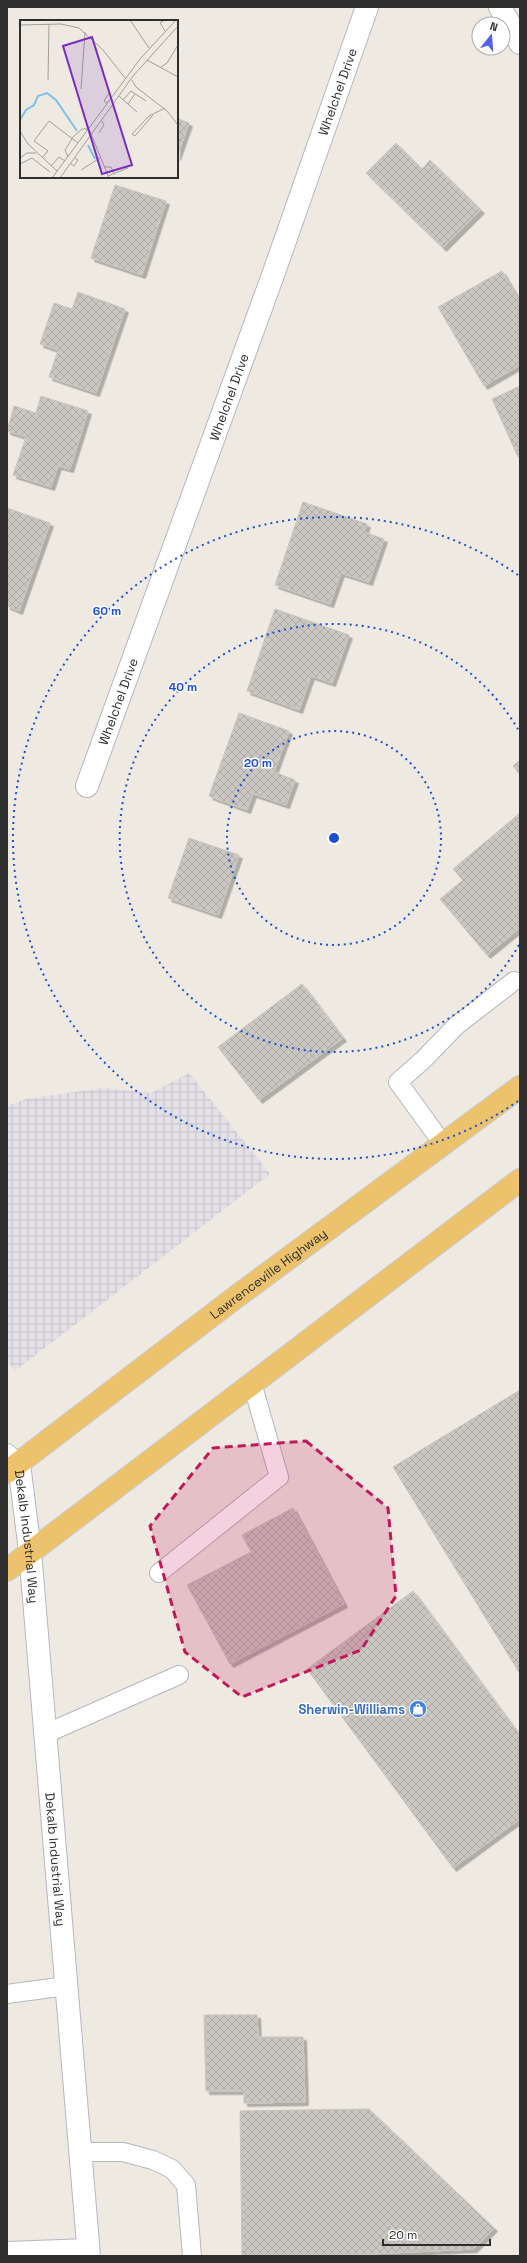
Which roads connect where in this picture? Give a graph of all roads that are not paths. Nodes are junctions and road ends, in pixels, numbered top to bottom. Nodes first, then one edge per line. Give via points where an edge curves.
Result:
1 (367, 7) edge
2 (500, 7) edge
3 (520, 43) edge
4 (88, 786) dead end
5 (514, 981) dead end
6 (520, 1087) edge
7 (443, 1144) junction
8 (520, 1180) edge
9 (252, 1383) junction
10 (11, 1463) edge
11 (30, 1551) junction
12 (7, 1570) edge
13 (158, 1573) dead end
14 (179, 1675) dead end
15 (45, 1734) junction
16 (66, 1986) junction
17 (7, 1994) edge
18 (80, 2152) junction
19 (7, 2251) edge
20 (89, 2252) edge
21 (192, 2256) edge

1 - 4 street, Whelchel Drive
2 - 3 street
5 - 7 lane via 457,1025 398,1082
6 - 7 highway, Lawrenceville Highway
7 - 10 highway, Lawrenceville Highway
8 - 9 highway
9 - 11 highway
9 - 13 lane via 279,1476
10 - 11 street, Dekalb Industrial Way
11 - 12 highway
11 - 15 street, Dekalb Industrial Way
14 - 15 lane
15 - 16 street, Dekalb Industrial Way
16 - 17 lane
16 - 18 street, Dekalb Industrial Way
18 - 20 street, Dekalb Industrial Way
18 - 21 lane via 123,2152 153,2160 172,2169 186,2185
19 - 20 lane

